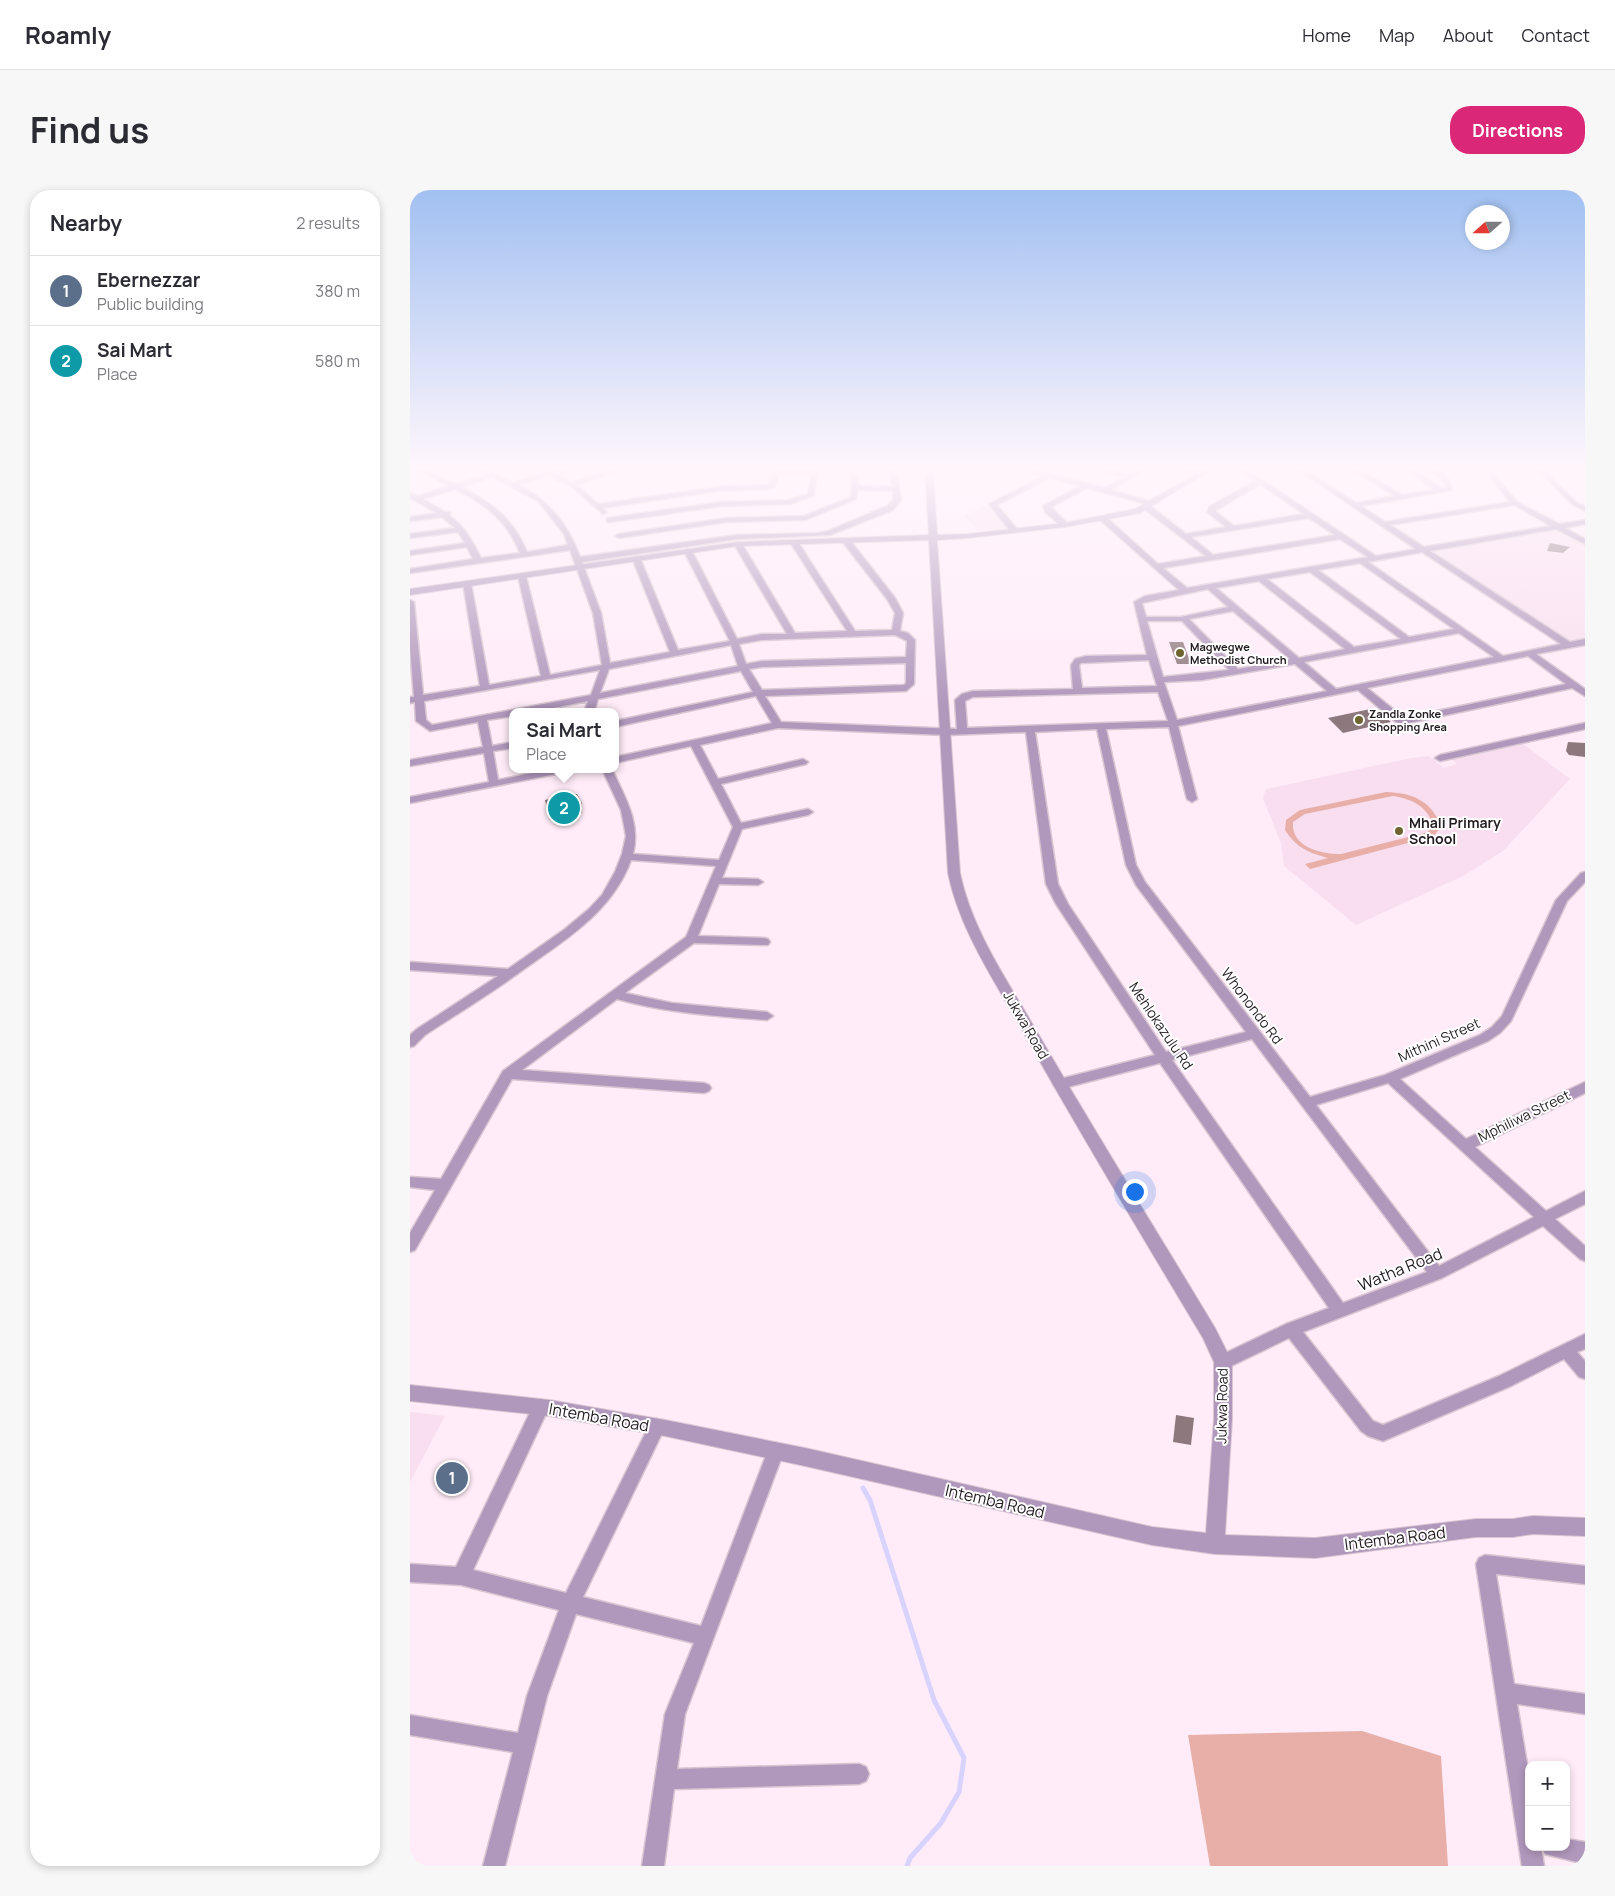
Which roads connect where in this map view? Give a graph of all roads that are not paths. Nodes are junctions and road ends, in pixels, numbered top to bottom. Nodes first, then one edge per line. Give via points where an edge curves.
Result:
1 (442, 548) edge
2 (473, 548) edge
3 (522, 548) edge
4 (565, 548) edge
5 (573, 548) edge
6 (623, 548) edge
7 (672, 548) edge
8 (698, 548) edge
9 (740, 548) edge
10 (798, 548) edge
11 (852, 548) edge
12 (935, 548) edge
13 (1137, 548) edge
14 (1201, 548) edge
15 (1270, 548) edge
16 (1360, 548) edge
17 (1420, 548) edge
18 (1433, 548) edge
19 (1423, 550) junction
20 (688, 551) junction
21 (410, 553) edge
22 (625, 553) junction
23 (524, 554) junction
24 (636, 558) junction
25 (1213, 558) junction
26 (1374, 558) junction
27 (1362, 560) junction
28 (478, 561) junction
29 (579, 563) junction
30 (1158, 566) junction
31 (1311, 569) junction
32 (410, 571) edge
33 (522, 576) junction
34 (1261, 578) junction
35 (467, 583) junction
36 (1210, 587) junction
37 (1185, 591) junction
38 (410, 592) edge
39 (410, 602) edge
40 (1234, 608) junction
41 (1141, 619) junction
42 (1184, 619) junction
43 (1461, 630) junction
44 (896, 632) junction
45 (852, 633) junction
46 (791, 634) junction
47 (1408, 640) junction
48 (734, 641) junction
49 (1585, 642) edge
50 (1568, 645) junction
51 (1352, 650) junction
52 (674, 652) junction
53 (1529, 654) junction
54 (1152, 657) junction
55 (1502, 659) junction
56 (910, 660) junction
57 (1298, 661) junction
58 (606, 665) junction
59 (743, 667) junction
60 (1236, 672) junction
61 (546, 678) junction
62 (1160, 685) junction
63 (1574, 685) junction
64 (485, 688) junction
65 (1361, 688) junction
66 (1078, 691) junction
67 (1334, 692) junction
68 (759, 693) junction
69 (1585, 693) edge
70 (420, 698) junction
71 (592, 698) junction
72 (410, 700) edge
73 (539, 708) edge
74 (589, 708) edge
75 (509, 714) edge
76 (482, 718) junction
77 (619, 723) edge
78 (1174, 724) junction
79 (778, 725) junction
80 (1585, 726) edge
81 (1101, 728) junction
82 (1030, 729) junction
83 (962, 731) junction
84 (946, 732) junction
85 (695, 744) junction
86 (509, 746) edge
87 (487, 750) junction
88 (1440, 758) dead end
89 (619, 759) edge
90 (803, 762) dead end
91 (410, 763) edge
92 (548, 773) edge
93 (609, 773) edge
94 (714, 783) junction
95 (494, 784) junction
96 (1192, 799) dead end
97 (410, 800) edge
98 (808, 812) dead end
99 (738, 827) junction
100 (627, 858) junction
101 (723, 863) junction
102 (1585, 874) edge
103 (716, 881) junction
104 (758, 882) dead end
105 (691, 939) junction
106 (764, 942) dead end
107 (410, 966) edge
108 (512, 973) junction
109 (616, 995) junction
110 (767, 1016) dead end
111 (416, 1031) edge
112 (1254, 1034) junction
113 (410, 1043) edge
114 (1163, 1057) junction
115 (508, 1074) junction
116 (1390, 1078) junction
117 (1060, 1084) junction
118 (1585, 1087) edge
119 (704, 1088) dead end
120 (1307, 1103) junction
121 (1464, 1146) junction
122 (410, 1182) edge
123 (444, 1185) junction
124 (1585, 1197) edge
125 (1545, 1219) junction
126 (410, 1246) edge
127 (1585, 1255) edge
128 (1437, 1274) junction
129 (1340, 1311) junction
130 (1292, 1329) junction
131 (1585, 1340) edge
132 (1566, 1351) junction
133 (1223, 1362) junction
134 (1585, 1372) edge
135 (410, 1393) edge
136 (541, 1407) junction
137 (656, 1427) junction
138 (776, 1451) junction
139 (1585, 1527) edge
140 (1215, 1544) junction
141 (410, 1574) edge
142 (1585, 1575) edge
143 (462, 1576) junction
144 (571, 1603) junction
145 (706, 1637) junction
146 (1504, 1692) junction
147 (1585, 1704) edge
148 (410, 1725) edge
149 (525, 1744) junction
150 (858, 1774) dead end
151 (667, 1779) junction
152 (1525, 1818) edge
153 (1570, 1850) edge
154 (1531, 1851) edge
155 (1585, 1853) edge
156 (494, 1866) edge
157 (653, 1866) edge
158 (1533, 1866) edge

1 - 21 street
2 - 28 street
3 - 23 street
4 - 23 street
5 - 29 street
6 - 22 street
7 - 22 street
8 - 20 street
9 - 46 street
10 - 45 street
11 - 44 street via 899,613
12 - 84 street, Jukwa Road
13 - 30 street
14 - 25 street
15 - 25 street
16 - 26 street
17 - 19 street
18 - 19 street
19 - 26 street
19 - 50 street
20 - 24 street
20 - 48 street
22 - 29 street
23 - 28 street
24 - 29 street
24 - 52 street
25 - 30 street
26 - 27 street
27 - 31 street
27 - 43 street
28 - 32 street
29 - 33 street
29 - 58 street via 597,613
30 - 37 street
31 - 34 street
31 - 47 street
33 - 35 street
33 - 61 street
34 - 36 street
34 - 51 street
35 - 38 street
35 - 64 street
36 - 37 street
36 - 40 street
37 - 41 street via 1138,602
39 - 70 street
40 - 42 street
40 - 57 street
41 - 42 street
41 - 54 street
42 - 60 street
43 - 47 street
43 - 55 street
44 - 45 street
44 - 56 street via 911,640
45 - 46 street
46 - 48 street
47 - 51 street
48 - 52 street
48 - 59 street
49 - 50 street
50 - 53 street
51 - 57 street
52 - 58 street
53 - 55 street
53 - 63 street
54 - 62 street
54 - 66 street via 1078,661 1075,665
55 - 65 street
56 - 59 street via 778,663
56 - 68 street via 910,684 906,688
57 - 60 street
57 - 67 street
58 - 61 street
58 - 71 street
59 - 68 street
59 - 71 street
60 - 62 street
61 - 64 street
62 - 66 street
62 - 78 street
63 - 65 street via 1404,720 1399,720
63 - 69 street
64 - 70 street
65 - 67 street
66 - 83 street via 965,696 960,700
67 - 78 street
68 - 77 street
68 - 79 street
70 - 72 street
70 - 76 street via 421,721 430,728
71 - 73 street
71 - 74 street
75 - 76 street
76 - 87 street
78 - 81 street
78 - 96 street
79 - 84 street
79 - 85 street
80 - 88 street
81 - 82 street
81 - 112 street, Whonondo Rd via 1131,865 1140,883
82 - 83 street
82 - 114 street, Mehlokazulu Rd via 1052,884
83 - 84 street
84 - 117 street, Jukwa Road via 954,873 959,898 974,935
85 - 89 street
85 - 94 street
86 - 87 street
87 - 91 street
87 - 95 street
90 - 94 street
92 - 95 street
93 - 100 street via 630,820
94 - 99 street
95 - 97 street
98 - 99 street
99 - 101 street
100 - 101 street
100 - 108 street via 600,904
101 - 103 street
102 - 116 street, Mithini Street via 1562,900 1507,1018 1496,1030
103 - 104 street
103 - 105 street
105 - 106 street
105 - 109 street
107 - 108 street
108 - 111 street
109 - 110 street via 667,1008
109 - 115 street
111 - 113 street
112 - 114 street
112 - 120 street, Whonondo Rd
114 - 117 street
114 - 129 street, Mehlokazulu Rd
115 - 119 street
115 - 123 street
116 - 120 street, Mithini Street
116 - 121 street
117 - 133 street, Jukwa Road via 1209,1333
118 - 121 street, Mphiliwa Street
120 - 128 street, Whonondo Rd
121 - 125 street
122 - 123 street
123 - 126 street
124 - 125 street, Watha Road
125 - 127 street
125 - 128 street, Watha Road
128 - 129 street, Watha Road
129 - 130 street, Watha Road
130 - 132 street via 1367,1426 1384,1432 1505,1381
130 - 133 street, Watha Road
131 - 132 street
132 - 134 street
133 - 140 street, Jukwa Road via 1223,1419
135 - 136 street, Intemba Road
136 - 137 street, Intemba Road
136 - 143 street
137 - 138 street, Intemba Road
137 - 144 street
138 - 140 street, Intemba Road via 1152,1536
138 - 145 street
139 - 140 street, Intemba Road via 1476,1528 1315,1548
141 - 143 street
142 - 146 street via 1485,1564
143 - 144 street
144 - 145 street
144 - 149 street via 536,1696
145 - 151 street via 675,1714
146 - 147 street
146 - 152 street
148 - 149 street
149 - 156 street
150 - 151 street
151 - 157 street
153 - 155 street
154 - 158 street

